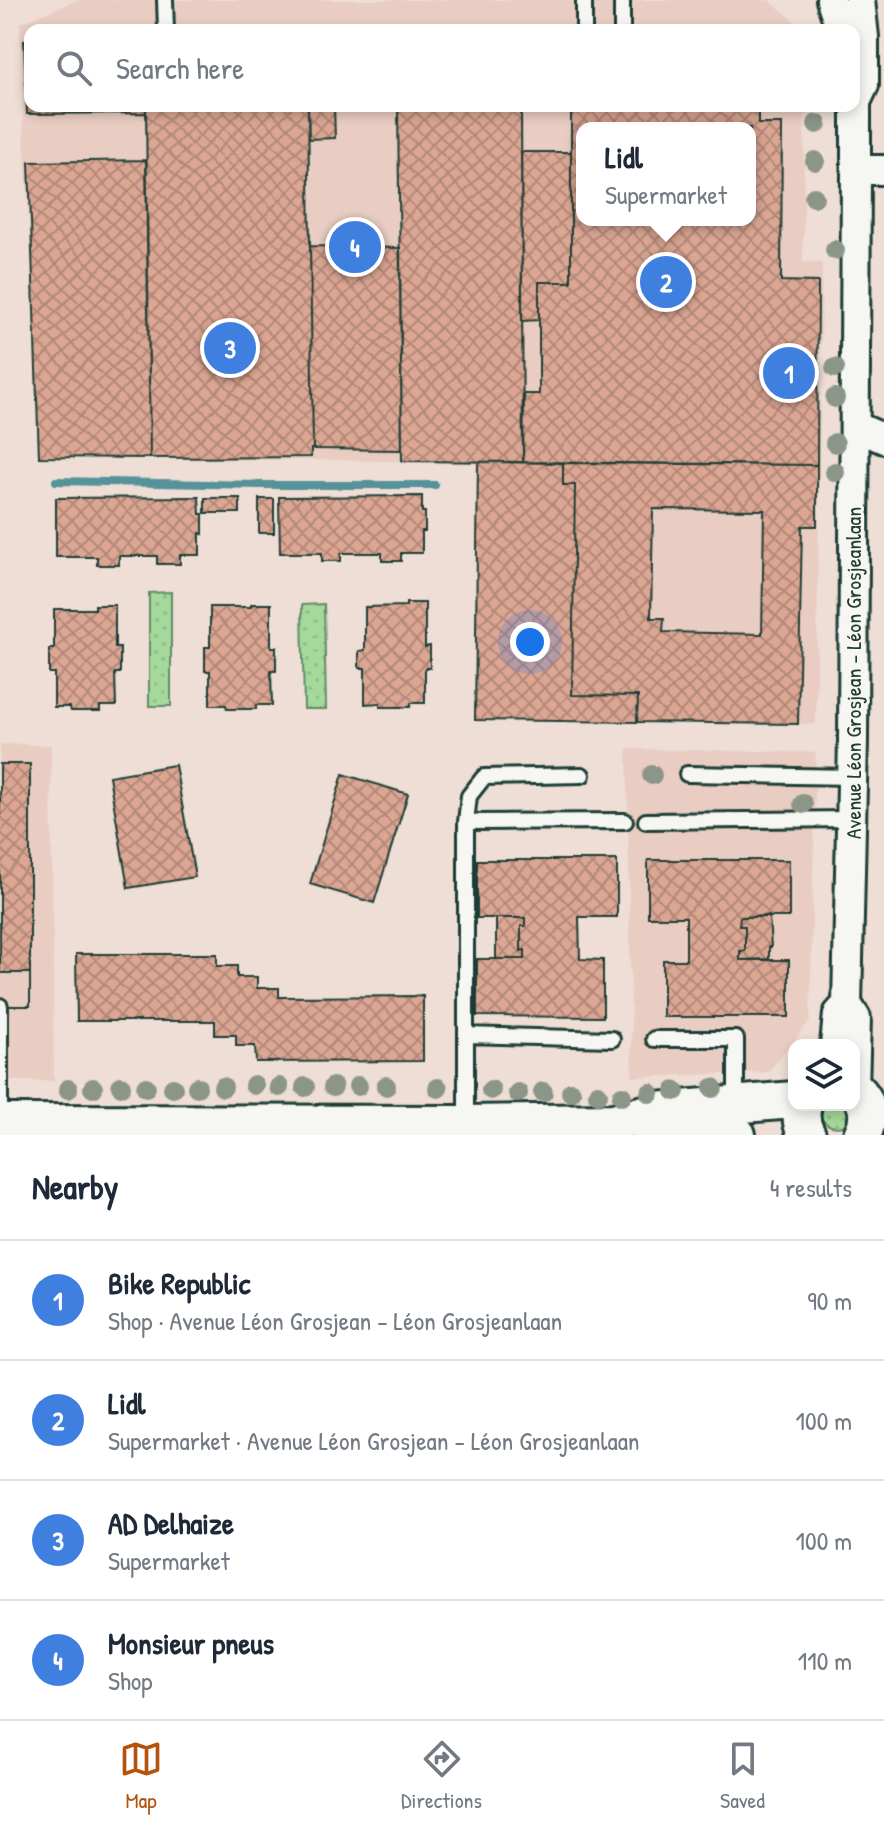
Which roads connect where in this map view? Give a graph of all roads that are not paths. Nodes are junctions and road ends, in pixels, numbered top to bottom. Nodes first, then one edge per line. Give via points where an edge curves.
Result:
1 (165, 0) edge
2 (584, 0) edge
3 (622, 0) edge
4 (831, 0) edge
5 (860, 0) edge
6 (166, 24) edge
7 (584, 24) edge
8 (622, 24) edge
9 (839, 24) edge
10 (860, 90) edge
11 (858, 112) edge
12 (870, 170) edge
13 (884, 417) edge
14 (855, 426) junction
15 (884, 439) edge
16 (687, 774) dead end
17 (582, 775) dead end
18 (853, 777) junction
19 (852, 819) junction
20 (625, 821) dead end
21 (646, 821) dead end
22 (466, 822) junction
23 (847, 1004) junction
24 (0, 1006) edge
25 (466, 1035) junction
26 (612, 1039) dead end
27 (654, 1039) dead end
28 (836, 1039) edge
29 (867, 1097) edge
30 (788, 1102) edge
31 (802, 1111) edge
32 (737, 1120) edge
33 (0, 1123) edge
34 (611, 1126) edge
35 (467, 1128) edge
36 (884, 1131) edge
37 (806, 1135) edge
38 (864, 1135) edge

1 - 6 lane
2 - 7 lane
3 - 8 lane
4 - 9 street
5 - 10 street, Avenue Léon Grosjean - Léon Grosjeanlaan
11 - 12 street, Avenue Léon Grosjean - Léon Grosjeanlaan
12 - 14 street, Avenue Léon Grosjean - Léon Grosjeanlaan
13 - 14 street
14 - 15 street
14 - 18 street, Avenue Léon Grosjean - Léon Grosjeanlaan
16 - 18 lane
17 - 22 lane via 484,777 469,796
18 - 19 street, Avenue Léon Grosjean - Léon Grosjeanlaan
19 - 21 lane
19 - 23 street, Avenue Léon Grosjean - Léon Grosjeanlaan
20 - 22 lane
22 - 25 lane
23 - 28 street, Avenue Léon Grosjean - Léon Grosjeanlaan via 838,1014
23 - 29 street, Avenue Léon Grosjean - Léon Grosjeanlaan via 856,1018
24 - 33 lane
25 - 26 lane
25 - 35 lane
27 - 32 lane via 736,1039
29 - 38 street
30 - 32 street
31 - 37 street
32 - 34 street via 654,1132
33 - 35 street
34 - 35 street
36 - 38 street

